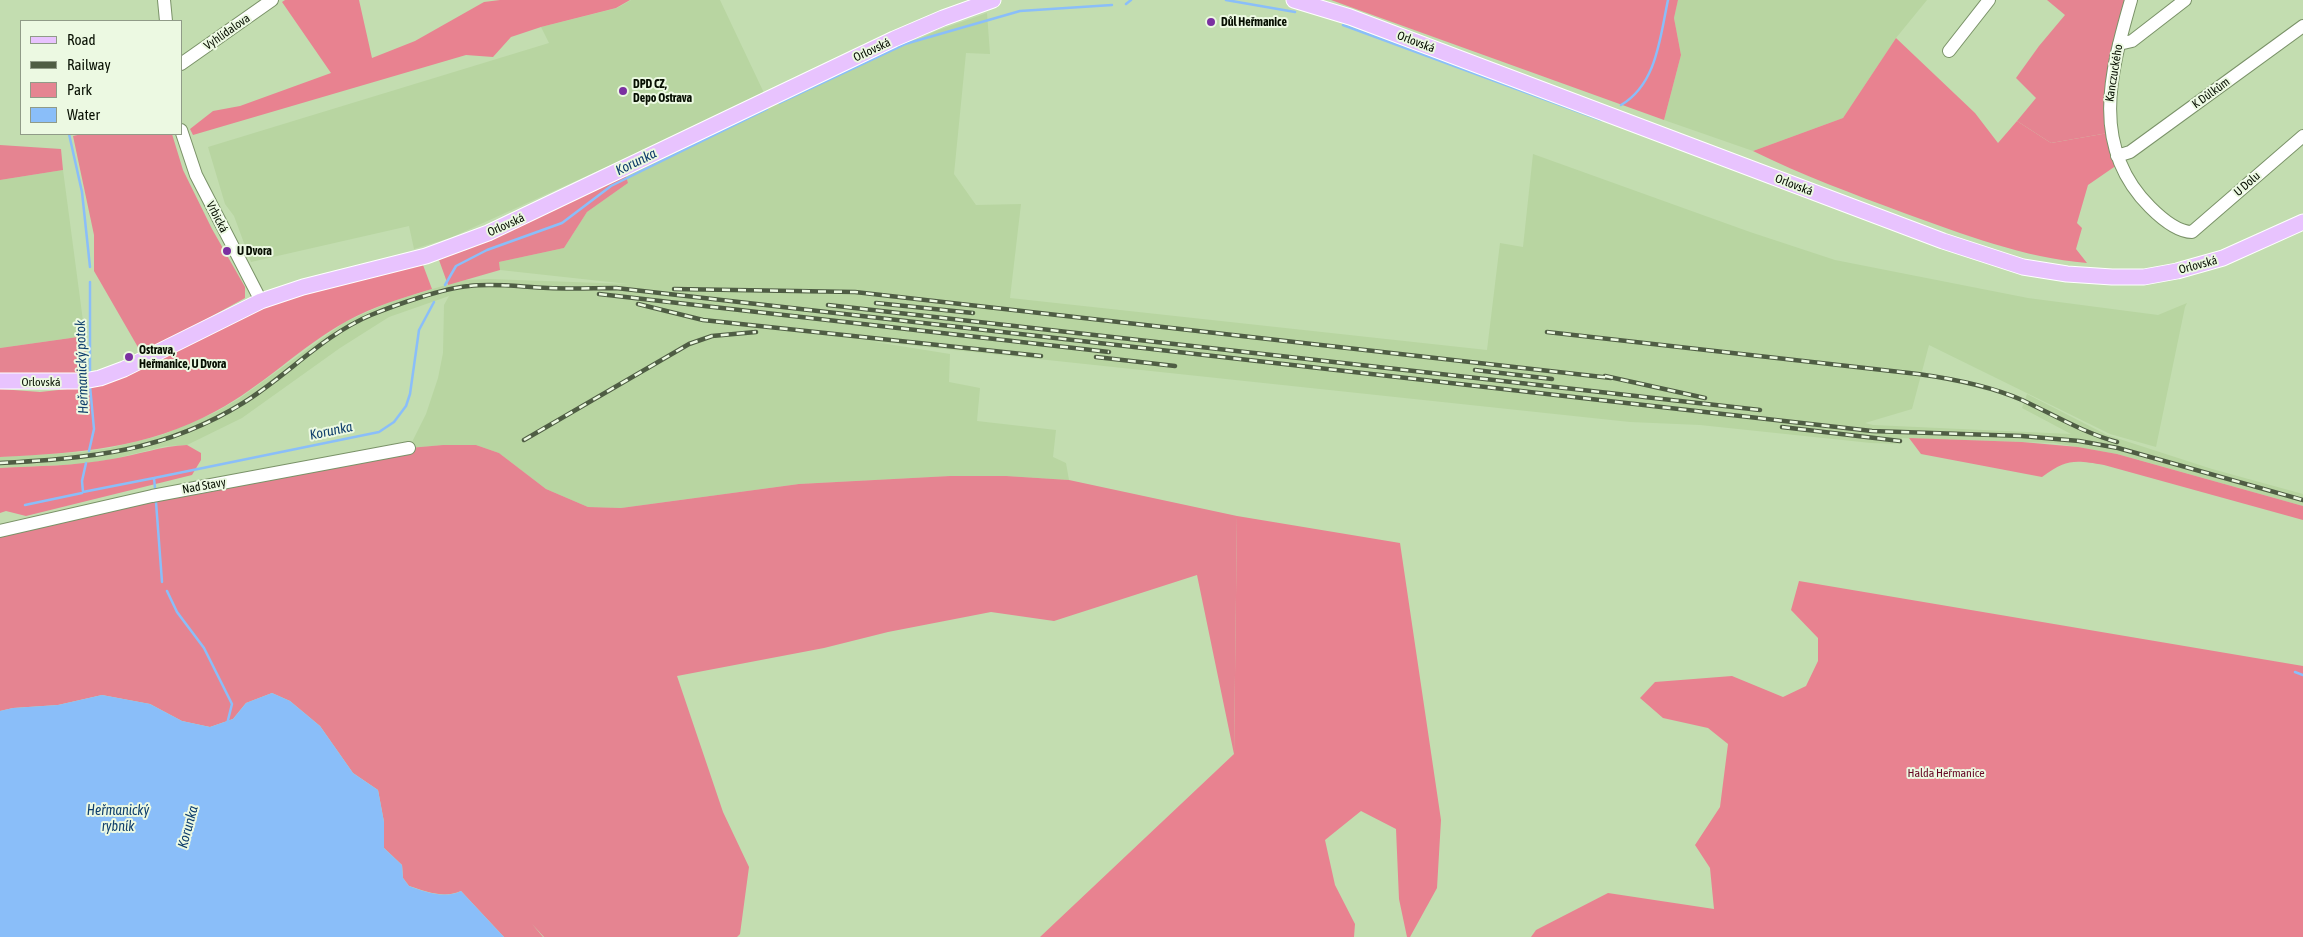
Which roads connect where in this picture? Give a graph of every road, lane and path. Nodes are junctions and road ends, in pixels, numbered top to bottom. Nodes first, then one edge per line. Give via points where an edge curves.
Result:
1 (164, 0) edge
2 (272, 0) edge
3 (993, 0) edge
4 (1294, 0) edge
5 (1988, 0) edge
6 (2131, 0) edge
7 (2185, 0) edge
8 (1323, 3) edge
9 (166, 20) edge
10 (2303, 26) edge
11 (2118, 44) junction
12 (1949, 51) dead end
13 (182, 63) edge
14 (182, 133) edge
15 (2303, 136) edge
16 (2117, 156) junction
17 (2303, 222) edge
18 (2192, 232) joint
19 (261, 300) junction
20 (0, 381) edge
21 (409, 448) dead end
22 (0, 531) edge

1 - 9 street
2 - 13 street, Vyhlídalova
3 - 19 main road, Orlovská via 894,39 488,233 414,260
4 - 8 main road, Orlovská
5 - 12 street
6 - 11 street, Kanczuckého
7 - 11 street via 2132,41
8 - 17 main road, Orlovská via 1934,238 2023,267 2112,278 2144,277 2223,258
10 - 16 street, K Důlkům via 2130,152
11 - 16 street, Kanczuckého via 2109,104
14 - 19 street, Vrbická via 196,175
15 - 18 street, U Dolu
16 - 18 street, Kanczuckého via 2137,194 2157,214
19 - 20 main road, Orlovská via 124,369 90,380
21 - 22 street, Nad Stavy via 152,496

